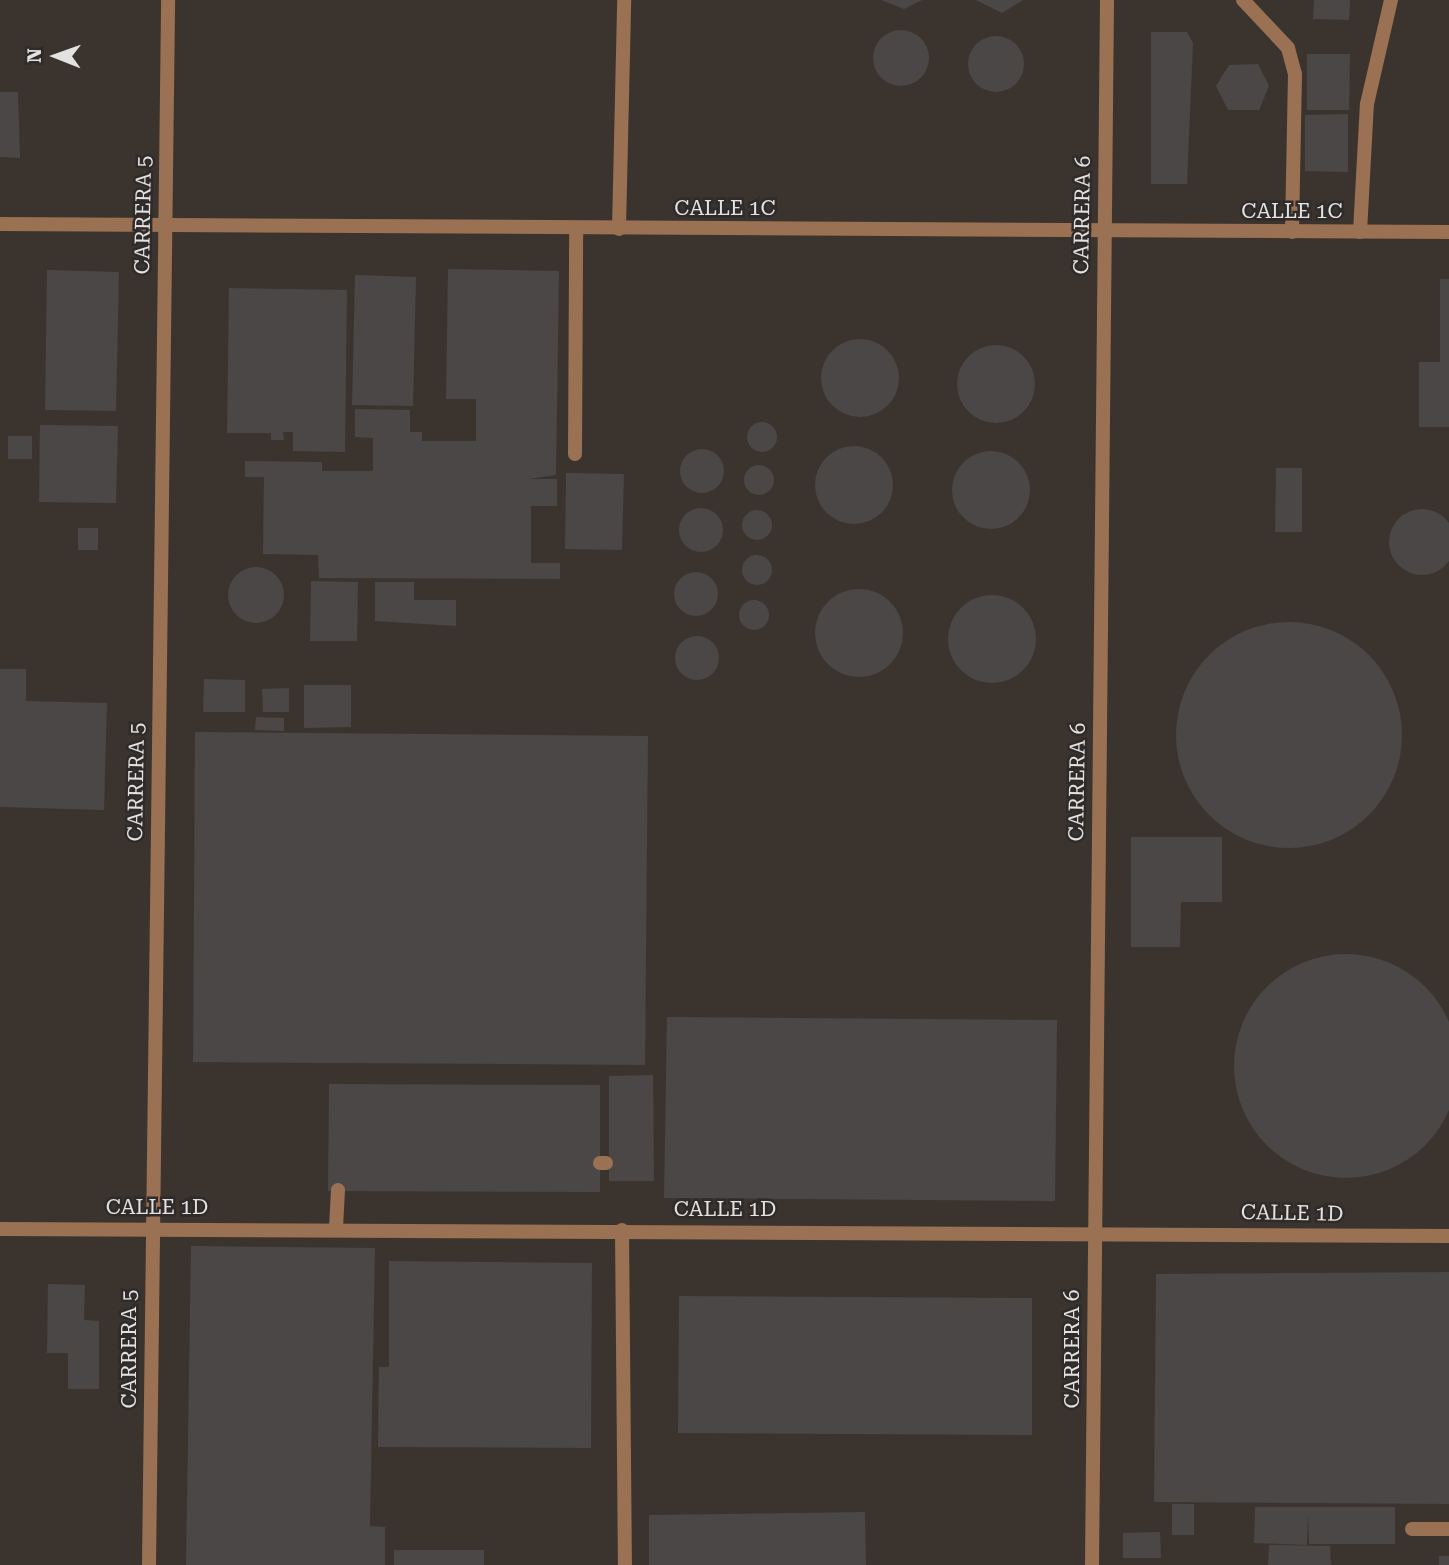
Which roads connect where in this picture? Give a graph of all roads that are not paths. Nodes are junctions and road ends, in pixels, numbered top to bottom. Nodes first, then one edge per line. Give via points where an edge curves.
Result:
1 (168, 0) edge
2 (624, 0) edge
3 (1107, 0) edge
4 (1243, 0) edge
5 (1391, 0) edge
6 (0, 224) edge
7 (164, 226) junction
8 (576, 228) junction
9 (619, 229) junction
10 (1103, 232) junction
11 (1292, 232) junction
12 (1360, 232) junction
13 (1449, 232) edge
14 (575, 454) dead end
15 (338, 1191) dead end
16 (151, 1227) junction
17 (335, 1228) junction
18 (0, 1229) edge
19 (622, 1230) junction
20 (1094, 1232) junction
21 (1449, 1236) edge
22 (1412, 1529) dead end
23 (1449, 1529) edge
24 (149, 1565) edge
25 (625, 1565) edge
26 (1092, 1565) edge

1 - 7 street, CARRERA 5
2 - 9 street
3 - 10 street, CARRERA 6
4 - 11 street via 1288,48 1295,74
5 - 12 street via 1367,104
6 - 7 street, CALLE 1C
7 - 8 street, CALLE 1C
7 - 16 street, CARRERA 5
8 - 9 street, CALLE 1C
8 - 14 street
9 - 10 street, CALLE 1C
10 - 11 street, CALLE 1C
10 - 20 street, CARRERA 6
11 - 12 street, CALLE 1C
12 - 13 street, CALLE 1C
15 - 17 street
16 - 17 street, CALLE 1D
16 - 18 street, CALLE 1D
16 - 24 street, CARRERA 5
17 - 19 street, CALLE 1D
19 - 20 street, CALLE 1D
19 - 25 street
20 - 21 street, CALLE 1D
20 - 26 street, CARRERA 6
22 - 23 street

